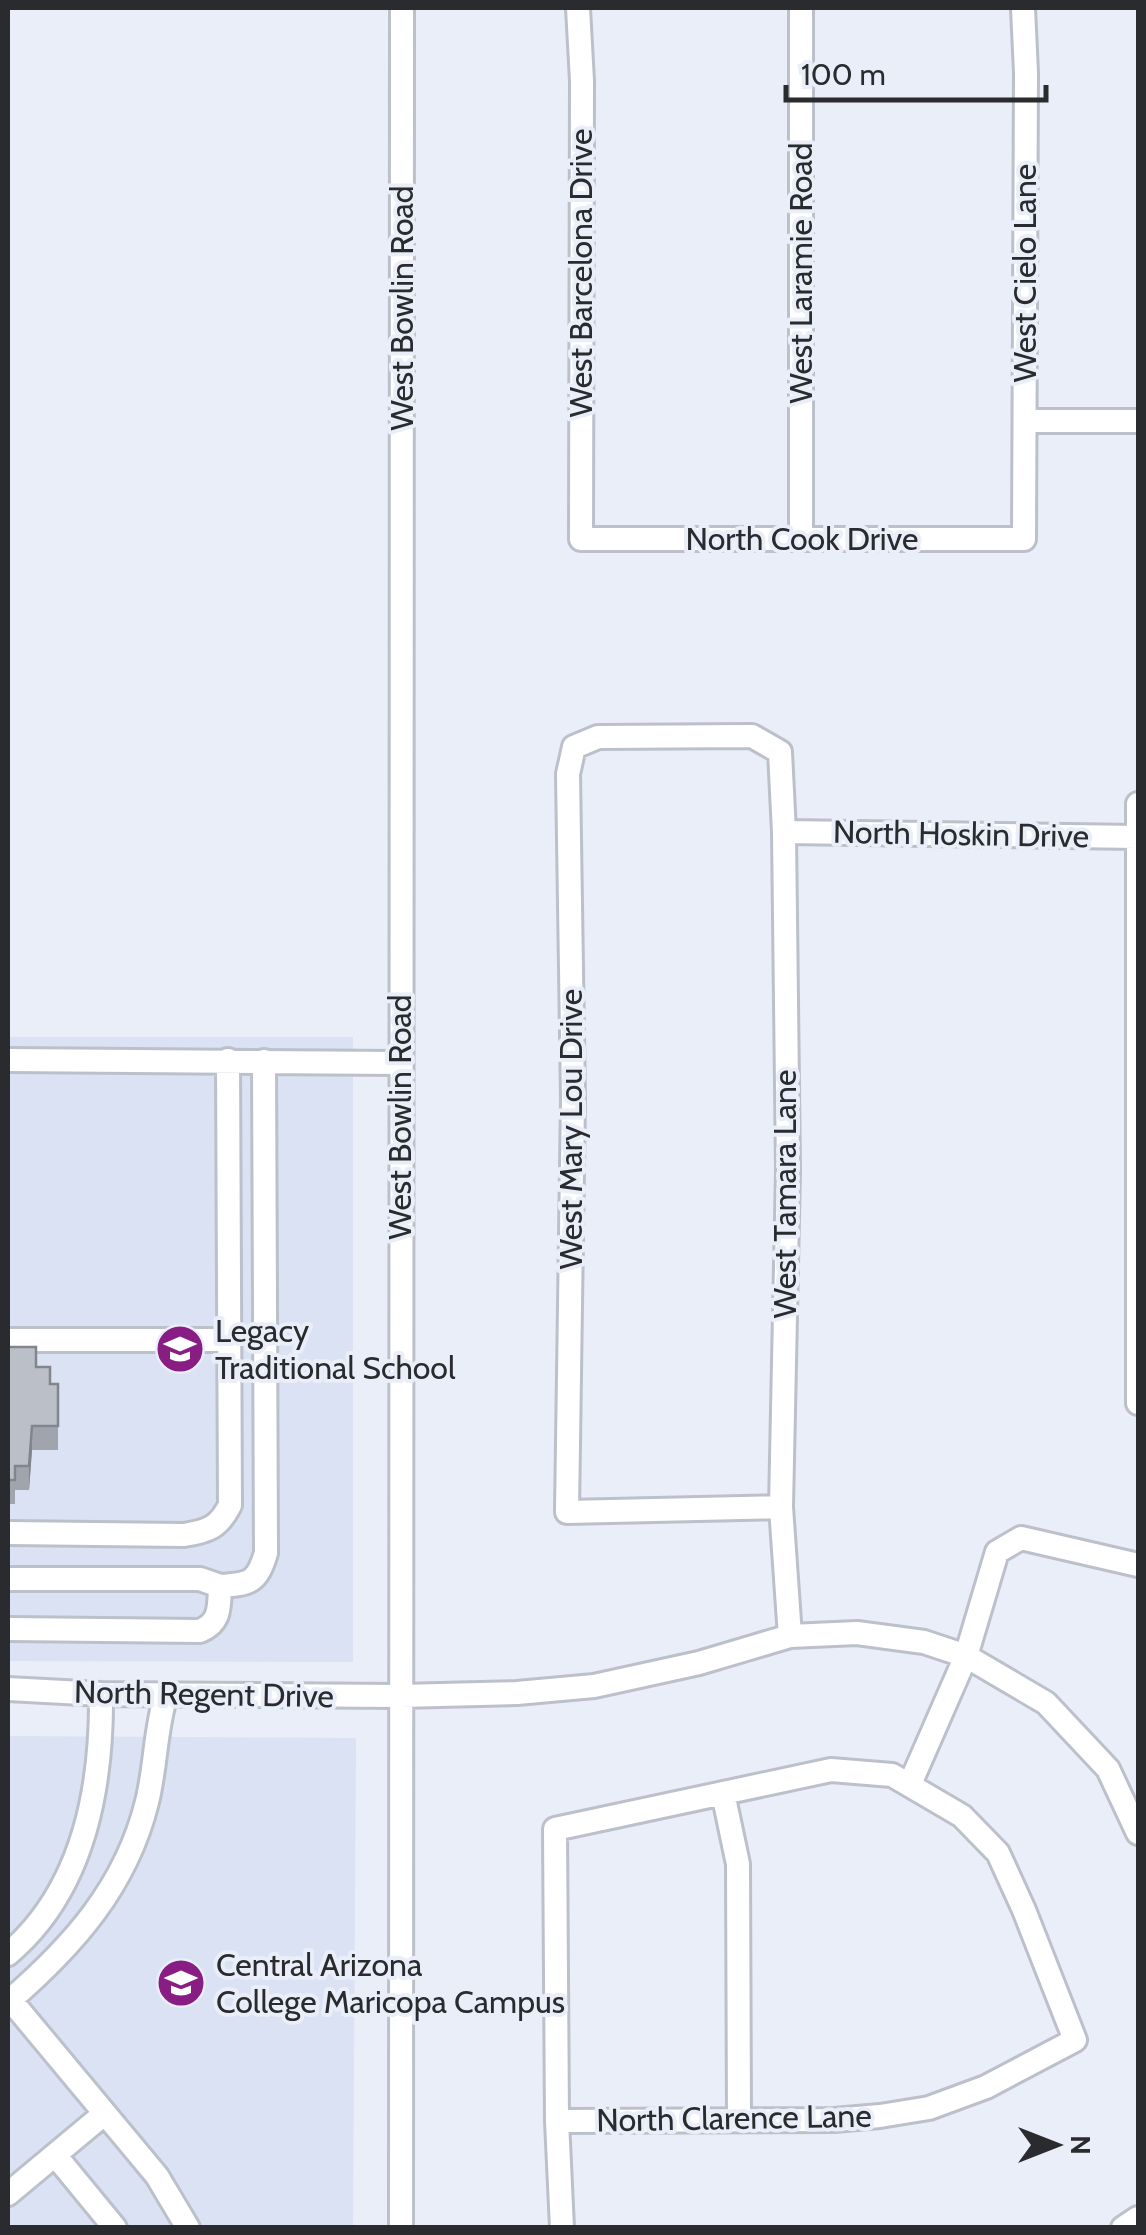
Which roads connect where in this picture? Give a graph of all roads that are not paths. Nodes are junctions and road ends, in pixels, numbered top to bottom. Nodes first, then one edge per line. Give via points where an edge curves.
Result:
1 (402, 8) edge
2 (578, 8) edge
3 (801, 8) edge
4 (1022, 8) edge
5 (1024, 420) junction
6 (1138, 421) edge
7 (1024, 538) joint
8 (581, 539) joint
9 (800, 539) junction
10 (780, 752) joint
11 (1138, 804) edge
12 (784, 832) junction
13 (1138, 836) edge
14 (8, 1060) edge
15 (228, 1060) junction
16 (264, 1061) junction
17 (400, 1063) junction
18 (8, 1340) edge
19 (228, 1340) junction
20 (1138, 1403) edge
21 (781, 1507) junction
22 (8, 1533) edge
23 (1138, 1565) edge
24 (8, 1578) edge
25 (220, 1586) junction
26 (8, 1629) edge
27 (790, 1636) junction
28 (966, 1656) junction
29 (8, 1689) edge
30 (102, 1694) junction
31 (166, 1695) junction
32 (401, 1696) junction
33 (910, 1784) junction
34 (723, 1792) junction
35 (1137, 1828) edge
36 (8, 1954) edge
37 (8, 2000) edge
38 (104, 2114) junction
39 (739, 2120) junction
40 (556, 2121) junction
41 (54, 2155) junction
42 (8, 2194) edge
43 (1138, 2218) edge
44 (116, 2228) edge
45 (188, 2228) edge
46 (401, 2228) edge
47 (562, 2228) edge
48 (1123, 2228) edge

1 - 17 street, West Bowlin Road
2 - 8 street, West Barcelona Drive
3 - 9 street, West Laramie Road
4 - 5 street, West Cielo Lane
5 - 6 street
5 - 7 street, West Cielo Lane
7 - 9 street, North Cook Drive
8 - 9 street, North Cook Drive
10 - 12 street, West Tamara Lane
10 - 21 street, West Mary Lou Drive via 752,736 598,738 574,748 568,774 574,1099 567,1512
11 - 13 street
12 - 13 street, North Hoskin Drive
12 - 21 street, West Tamara Lane via 788,1170
13 - 20 street
14 - 15 street
15 - 16 street
15 - 19 street
16 - 17 street
16 - 25 street via 266,1553 260,1574 245,1584
17 - 32 street, West Bowlin Road
18 - 19 street
19 - 22 street via 230,1505 221,1523 184,1535
21 - 27 street, West Tamara Lane
23 - 28 street via 1021,1538 996,1552
24 - 25 street via 200,1579
25 - 26 street via 219,1613 200,1631
27 - 28 street, North Regent Drive via 857,1633 924,1642
27 - 32 street, North Regent Drive via 594,1686
28 - 33 street
28 - 35 street, North Regent Drive via 1046,1703 1108,1769
29 - 30 street, North Regent Drive
30 - 31 street, North Regent Drive
30 - 36 street via 100,1771 84,1833 51,1904
31 - 32 street, North Regent Drive
31 - 37 street via 148,1800 129,1856 78,1936
32 - 46 street, West Bowlin Road
33 - 34 street via 892,1775 831,1770
33 - 39 street, North Clarence Lane via 962,1816 998,1853 1075,2040 986,2087 928,2108 834,2120
34 - 39 street via 738,1864
34 - 40 street via 555,1829
37 - 38 street
38 - 41 street
38 - 45 street via 157,2176
39 - 40 street, North Clarence Lane
40 - 47 street
41 - 42 street
41 - 44 street
43 - 48 street

